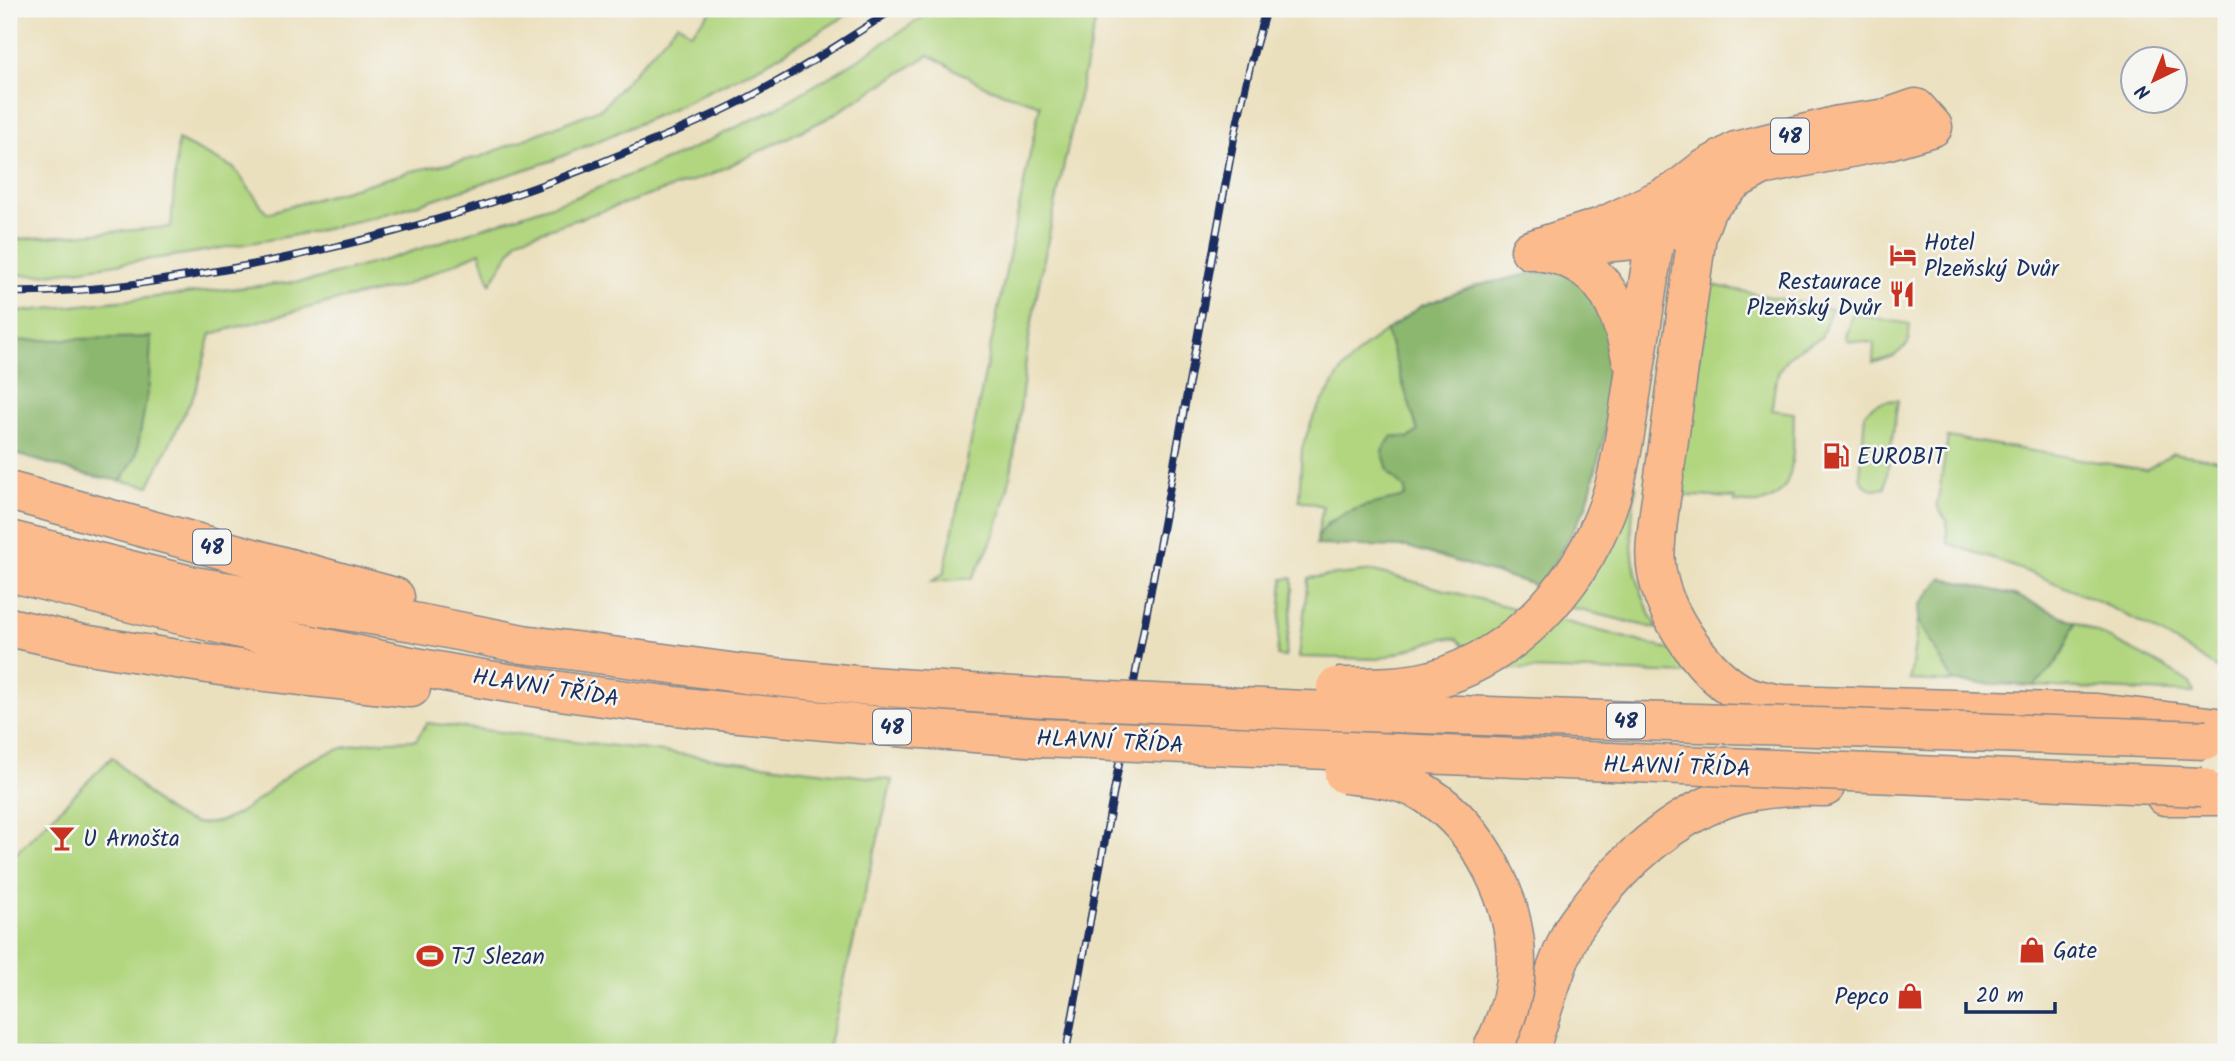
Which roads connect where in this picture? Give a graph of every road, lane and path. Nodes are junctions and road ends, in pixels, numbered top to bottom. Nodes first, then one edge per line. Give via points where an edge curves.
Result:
1 (1691, 200) junction
2 (1604, 226) junction
3 (1655, 238) junction
4 (1530, 250) junction
5 (1690, 281) junction
6 (1634, 374) junction
7 (9, 491) edge
8 (9, 540) edge
9 (9, 572) edge
10 (415, 612) junction
11 (9, 627) edge
12 (405, 676) junction
13 (1045, 698) junction
14 (2216, 733) edge
15 (1042, 738) junction
16 (2214, 792) edge
17 (1491, 1052) edge
18 (1529, 1052) edge

1 - 1 main road, 48 via 1761,166 1933,127 1916,108 1776,139 1737,151 1703,170
1 - 2 main road, 48
1 - 3 main road, 48 via 1661,216
1 - 5 main road, 48 via 1697,235
2 - 3 main road
2 - 4 main road, 48
3 - 4 main road
3 - 5 main road via 1676,256
3 - 6 main road, 48
4 - 6 main road, 48 via 1567,257 1601,281 1620,315
5 - 14 main road, 48 via 1656,536 1656,569 1664,597 1707,666 1732,687 1759,700 1782,704 2097,713
6 - 13 main road, 48, bridge via 1614,488 1593,542 1552,603 1490,655 1440,677 1408,684 1139,682
7 - 10 main road, 48
8 - 10 main road, 48 via 194,586
9 - 12 main road, 48
10 - 13 main road, 48 via 644,640 745,674
11 - 12 main road, 48 via 239,669
12 - 15 main road, HLAVNÍ TŘÍDA / 48 via 549,715 630,725 741,714
13 - 14 main road, 48, bridge via 1319,711
15 - 16 main road, HLAVNÍ TŘÍDA / 48, bridge
15 - 17 main road, 48, bridge via 1126,766 1344,774 1396,781 1425,793 1479,845 1492,866 1508,914 1515,980 1504,1028
16 - 18 main road, 48 via 1787,786 1726,798 1649,844 1602,890 1573,929

